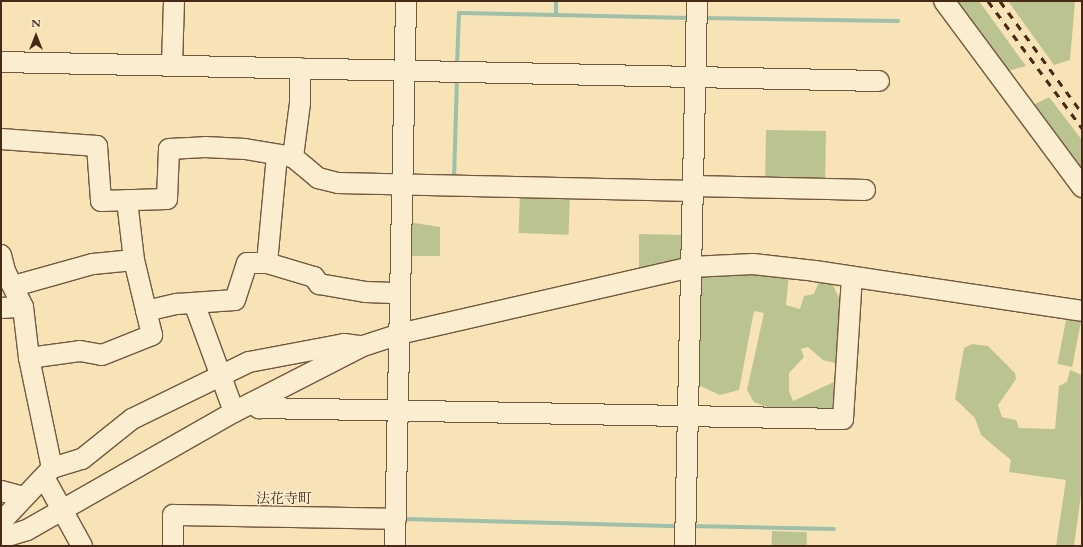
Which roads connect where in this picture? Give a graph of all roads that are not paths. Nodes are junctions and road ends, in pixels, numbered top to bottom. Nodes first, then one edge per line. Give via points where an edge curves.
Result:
1 (174, 1) edge
2 (406, 1) edge
3 (697, 1) edge
4 (944, 1) edge
5 (1, 62) edge
6 (172, 65) junction
7 (300, 68) junction
8 (404, 70) junction
9 (695, 77) junction
10 (878, 81) dead end
11 (1, 139) edge
12 (285, 156) junction
13 (402, 185) junction
14 (1082, 187) edge
15 (693, 189) junction
16 (865, 190) dead end
17 (127, 200) junction
18 (1, 255) edge
19 (134, 260) junction
20 (267, 263) junction
21 (691, 267) junction
22 (852, 277) junction
23 (14, 286) junction
24 (400, 293) junction
25 (194, 303) junction
26 (23, 307) junction
27 (1, 308) edge
28 (146, 311) junction
29 (1082, 311) edge
30 (400, 334) junction
31 (363, 346) junction
32 (29, 358) junction
33 (219, 375) junction
34 (252, 403) junction
35 (398, 410) junction
36 (234, 412) junction
37 (688, 415) junction
38 (48, 474) junction
39 (1, 491) edge
40 (24, 497) junction
41 (62, 510) junction
42 (396, 519) junction
43 (1, 522) edge
44 (1, 538) edge
45 (82, 546) edge
46 (172, 546) edge
47 (395, 546) edge
48 (685, 546) edge

1 - 6 street
2 - 8 street
3 - 9 street
4 - 14 street
5 - 6 street
6 - 7 street
7 - 8 street
7 - 12 street via 300,103
8 - 9 street
8 - 13 street
9 - 10 street
9 - 15 street
11 - 17 street via 97,146 101,201
12 - 13 street via 318,178 338,184
12 - 17 street via 245,149 169,150 167,199
12 - 20 street
13 - 15 street
13 - 24 street
15 - 16 street
15 - 21 street
17 - 19 street
18 - 23 street via 5,271
19 - 23 street via 93,264
19 - 28 street
20 - 24 street via 314,277 319,284 366,292
20 - 25 street via 248,263 235,300
21 - 22 street via 752,264
21 - 30 street
21 - 37 street
22 - 29 street
22 - 37 street via 843,419
23 - 26 street
24 - 30 street
25 - 28 street
25 - 33 street
26 - 27 street
26 - 32 street
28 - 32 street via 152,335 102,355 80,351
30 - 31 street
30 - 35 street
31 - 33 street via 344,344 298,351 249,362
31 - 34 street
32 - 38 street
33 - 36 street
33 - 38 street via 132,419 82,459
34 - 35 street via 258,408
34 - 36 street
35 - 37 street
35 - 42 street
36 - 41 street
37 - 48 street
38 - 40 street
38 - 41 street
39 - 40 street
40 - 43 street
41 - 44 street via 27,530
41 - 45 street
42 - 46 street via 173,515
42 - 47 street

